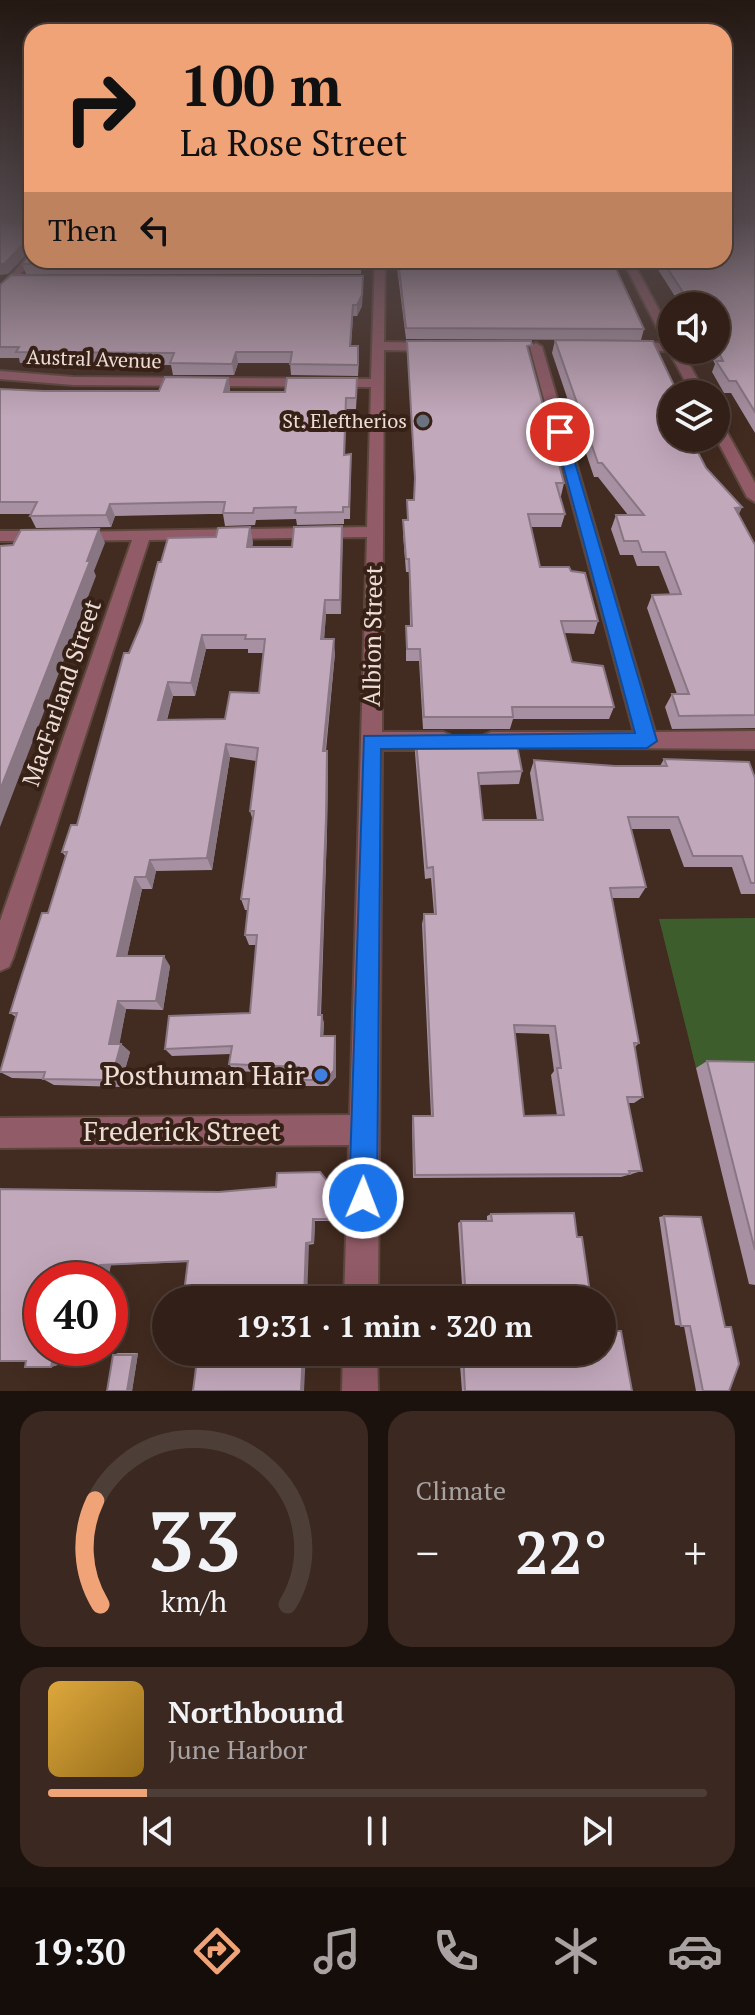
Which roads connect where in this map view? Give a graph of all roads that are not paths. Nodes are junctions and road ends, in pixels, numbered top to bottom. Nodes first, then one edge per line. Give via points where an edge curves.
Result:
1 (380, 288) edge
2 (642, 288) edge
3 (658, 318) edge
4 (378, 346) junction
5 (449, 347) edge
6 (535, 347) edge
7 (616, 347) edge
8 (658, 347) edge
9 (0, 375) edge
10 (378, 383) junction
11 (730, 451) edge
12 (755, 497) edge
13 (375, 532) junction
14 (0, 536) edge
15 (142, 536) junction
16 (755, 740) edge
17 (371, 741) junction
18 (647, 741) junction
19 (0, 958) edge
20 (364, 1130) junction
21 (0, 1133) edge
22 (361, 1286) edge
23 (360, 1366) edge
24 (360, 1391) edge

1 - 4 street, Albion Street
2 - 3 street
4 - 5 street
4 - 10 street, Albion Street
6 - 18 street
7 - 8 street
9 - 10 street, Austral Avenue via 73,381
10 - 13 street, Albion Street
11 - 12 street
13 - 15 street
13 - 17 street, Albion Street
14 - 15 street
15 - 19 street, MacFarland Street
16 - 18 street
17 - 18 street
17 - 20 street, Albion Street
20 - 21 street, Frederick Street
20 - 22 street, Albion Street
23 - 24 street

